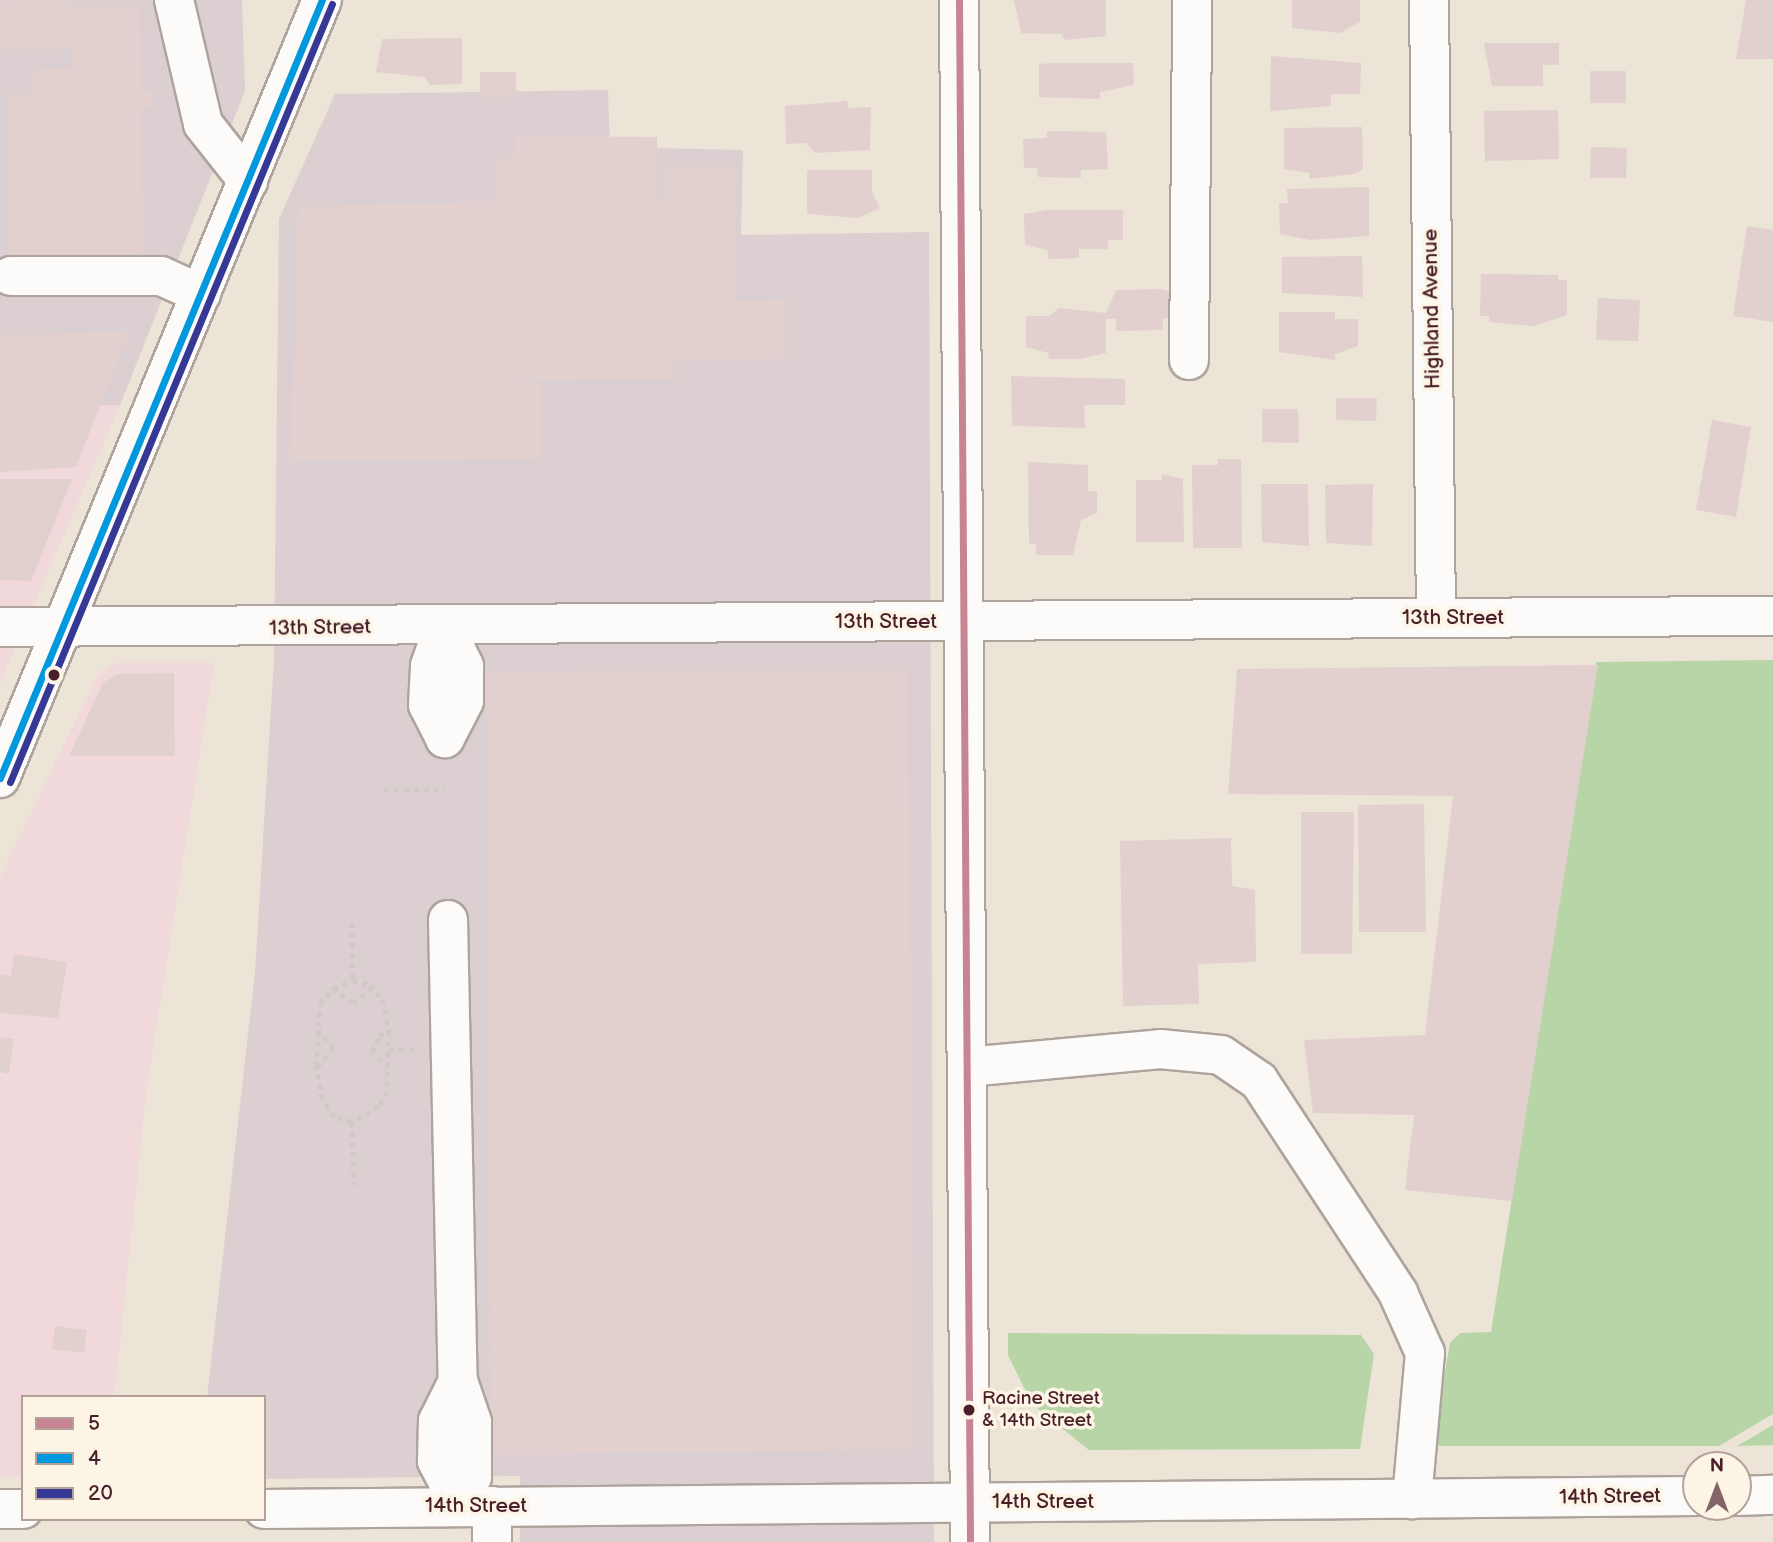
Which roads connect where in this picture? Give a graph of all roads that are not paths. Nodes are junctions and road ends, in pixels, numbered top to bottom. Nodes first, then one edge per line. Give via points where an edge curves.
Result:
1 (174, 0) edge
2 (322, 0) edge
3 (958, 0) edge
4 (1192, 0) edge
5 (1429, 0) edge
6 (248, 181) junction
7 (11, 276) dead end
8 (201, 294) junction
9 (1189, 360) dead end
10 (1773, 615) edge
11 (1436, 618) junction
12 (963, 621) junction
13 (0, 627) edge
14 (65, 627) junction
15 (0, 778) edge
16 (448, 920) dead end
17 (967, 1067) junction
18 (1773, 1495) edge
19 (1682, 1496) edge
20 (1752, 1496) edge
21 (1412, 1499) junction
22 (970, 1502) junction
23 (0, 1509) edge
24 (21, 1509) edge
25 (266, 1509) edge
26 (481, 1518) edge
27 (970, 1542) edge

1 - 6 main road via 203,124
2 - 6 main road
3 - 12 main road
4 - 9 main road
5 - 11 main road, Highland Avenue
6 - 8 main road
7 - 8 main road via 161,276
8 - 14 main road
10 - 11 main road, 13th Street
11 - 12 main road, 13th Street
12 - 14 main road, 13th Street
12 - 17 main road
13 - 14 main road, 13th Street
14 - 15 main road
16 - 26 main road via 458,1381 472,1422 472,1477
17 - 21 main road via 1160,1049 1221,1055 1259,1081 1398,1293 1425,1353
17 - 22 main road
18 - 20 main road
19 - 21 main road, 14th Street
21 - 22 main road, 14th Street
22 - 26 main road, 14th Street
22 - 27 main road
23 - 24 main road
25 - 26 main road, 14th Street

